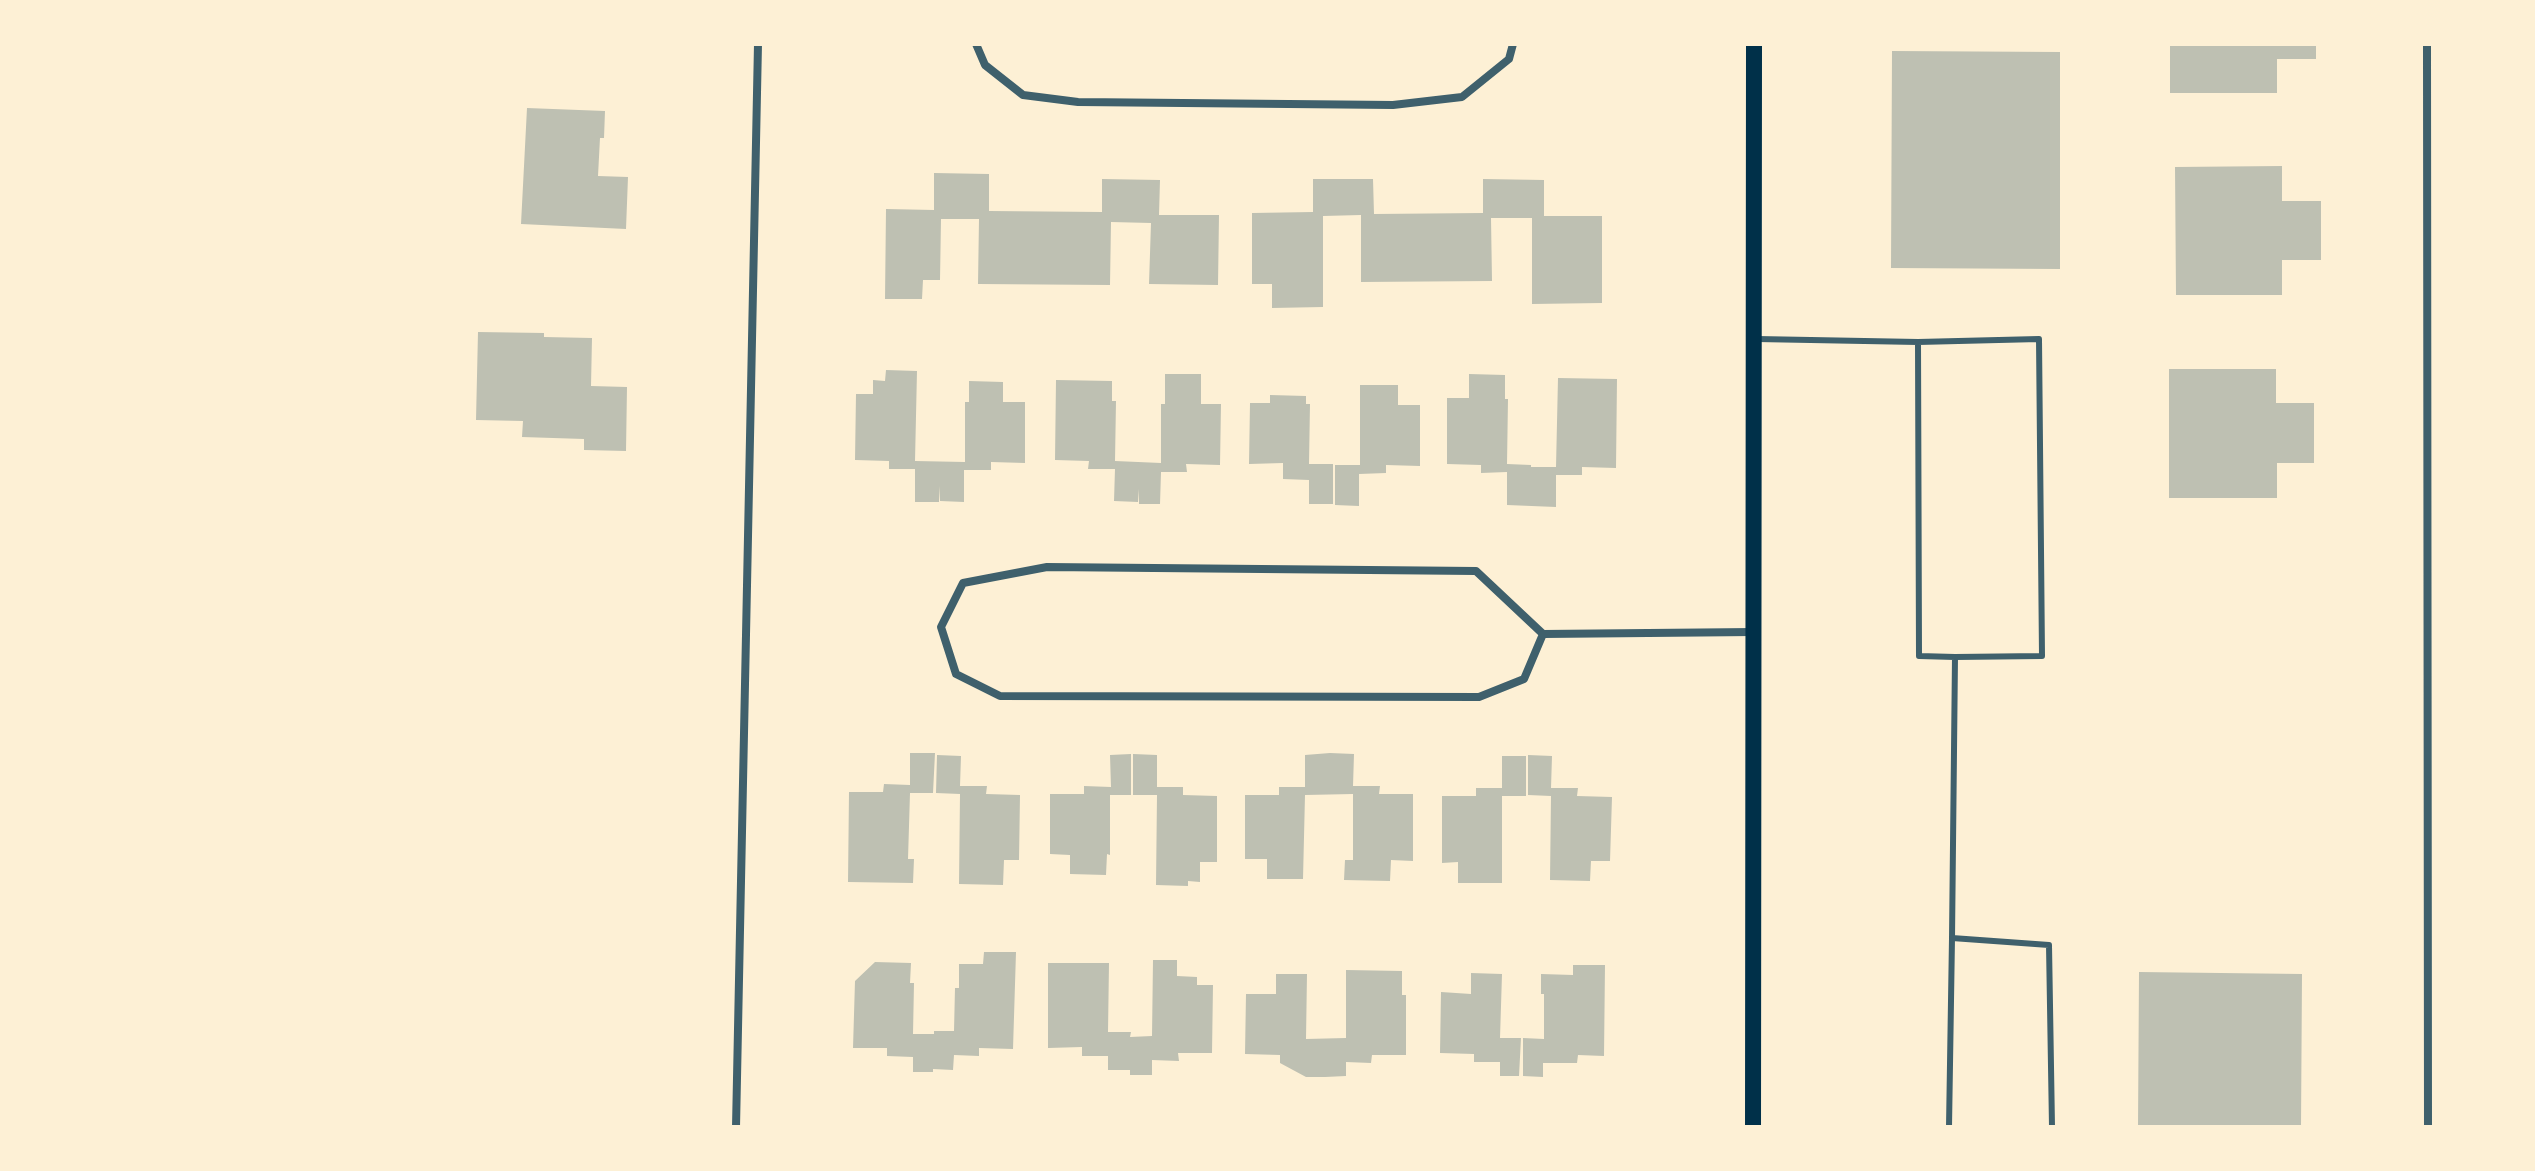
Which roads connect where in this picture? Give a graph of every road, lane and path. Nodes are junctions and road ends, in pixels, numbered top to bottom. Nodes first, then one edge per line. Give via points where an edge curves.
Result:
1 (758, 44) edge
2 (976, 44) edge
3 (1513, 44) edge
4 (1754, 44) edge
5 (2427, 44) edge
6 (1754, 339) junction
7 (1918, 342) junction
8 (1754, 632) junction
9 (1543, 634) junction
10 (1955, 657) junction
11 (1952, 938) junction
12 (736, 1127) edge
13 (1753, 1127) edge
14 (1949, 1127) edge
15 (2052, 1127) edge
16 (2428, 1127) edge

1 - 12 street
2 - 3 street via 985,65 1023,95 1078,102 1393,105 1462,97 1509,59
4 - 6 main road
5 - 16 street
6 - 7 lane
6 - 8 main road
7 - 10 lane via 1919,656
7 - 10 lane via 2039,339 2042,656
8 - 9 street
8 - 13 main road
9 - 9 street via 1524,679 1479,697 1000,696 956,674 941,627 963,583 1047,567 1476,571
10 - 11 lane
11 - 14 lane
11 - 15 lane via 2049,945

